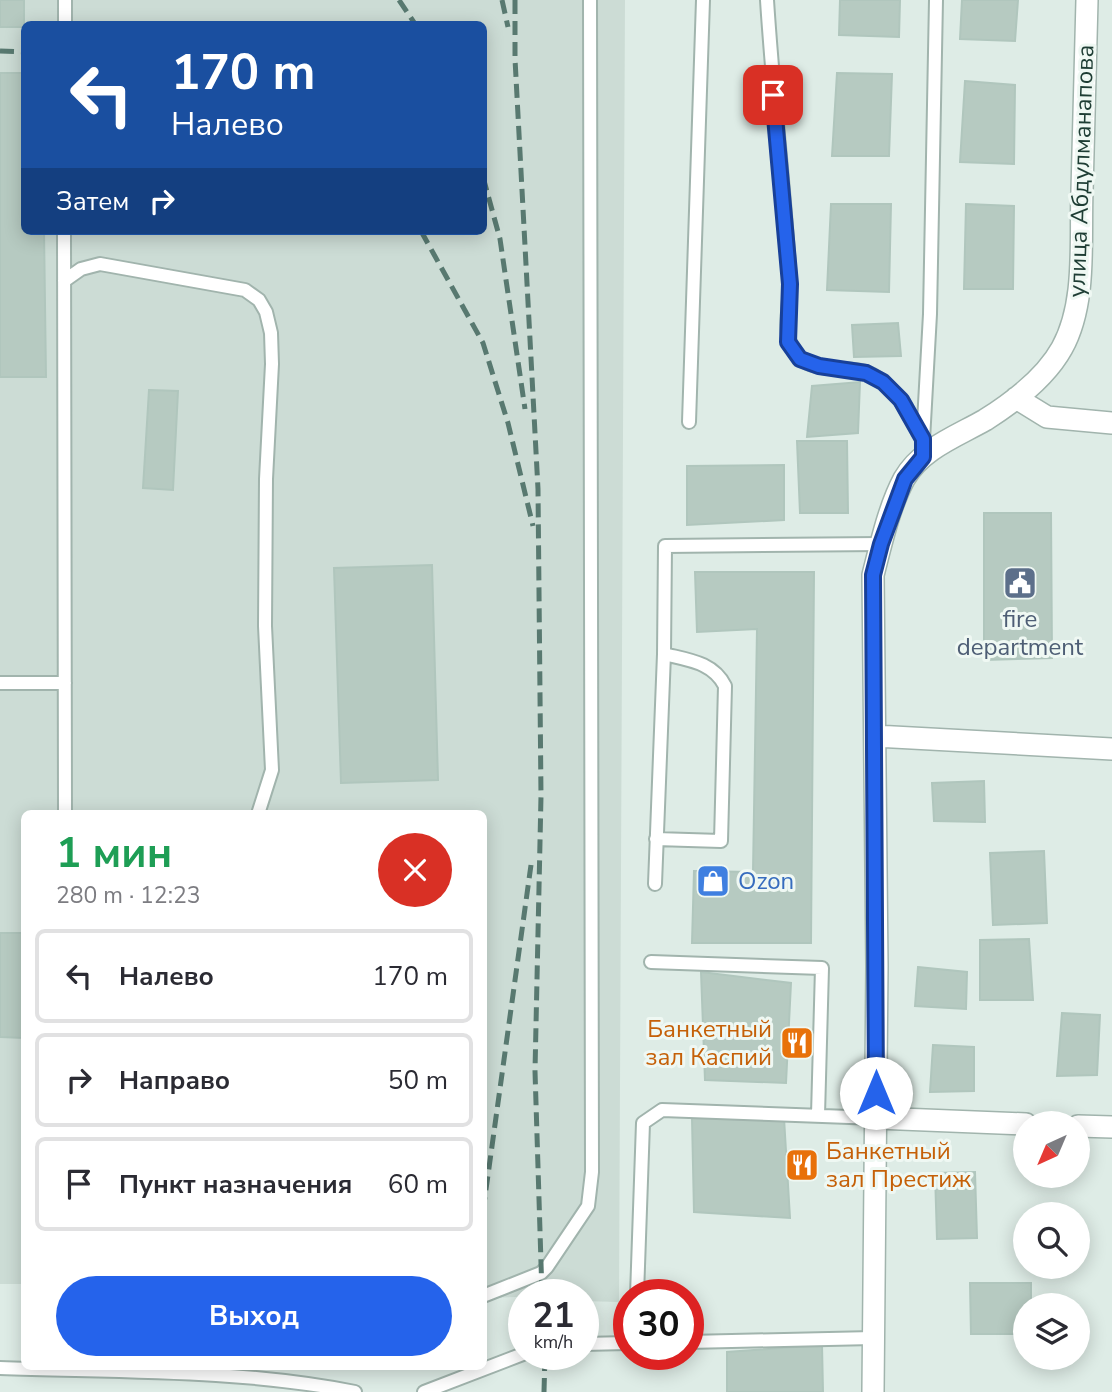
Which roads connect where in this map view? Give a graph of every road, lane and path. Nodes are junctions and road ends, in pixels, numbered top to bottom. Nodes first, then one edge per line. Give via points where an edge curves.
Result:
1 (65, 0) edge
2 (590, 0) edge
3 (703, 0) edge
4 (767, 0) edge
5 (936, 0) edge
6 (1087, 0) edge
7 (65, 21) edge
8 (64, 235) edge
9 (64, 281) junction
10 (1016, 398) junction
11 (689, 422) dead end
12 (1112, 423) edge
13 (923, 448) junction
14 (881, 544) junction
15 (664, 654) junction
16 (0, 683) edge
17 (65, 683) junction
18 (875, 736) junction
19 (1112, 749) edge
20 (65, 810) edge
21 (259, 810) edge
22 (656, 839) junction
23 (655, 884) dead end
24 (651, 962) dead end
25 (818, 1115) junction
26 (876, 1118) junction
27 (1013, 1123) edge
28 (1090, 1126) edge
29 (1112, 1127) edge
30 (638, 1279) edge
31 (487, 1294) edge
32 (873, 1338) junction
33 (704, 1342) edge
34 (508, 1360) edge
35 (0, 1368) edge
36 (487, 1368) edge
37 (21, 1369) edge
38 (57, 1370) edge
39 (481, 1370) edge
40 (355, 1392) edge
41 (424, 1392) edge
42 (873, 1392) edge

1 - 7 lane
2 - 31 lane via 592,1172 588,1206 547,1268
3 - 11 lane
4 - 13 lane via 790,284 788,342 800,359 866,373 883,382 901,400
5 - 13 lane
6 - 10 street, улица Абдулманапова via 1074,317 1062,349
8 - 9 lane
9 - 17 lane
9 - 21 lane via 81,269 100,264 246,290 266,312 272,365 265,626 272,771
10 - 12 street via 1047,417
10 - 13 street, улица Абдулманапова
13 - 14 street, улица Абдулманапова via 905,479
14 - 15 lane via 665,546
14 - 18 street, улица Абдулманапова via 873,575
15 - 22 lane
15 - 22 lane via 701,663 719,674 725,686 721,841
16 - 17 lane
17 - 20 lane
18 - 19 street
18 - 26 street, улица Абдулманапова
22 - 23 lane
24 - 25 lane via 822,968
25 - 26 lane
25 - 30 lane via 662,1110 650,1116 643,1123
26 - 27 street
26 - 32 street, улица Абдулманапова
28 - 29 street
32 - 33 lane
32 - 42 street, улица Абдулманапова
34 - 36 lane
35 - 37 lane
38 - 40 lane via 201,1375
39 - 41 lane

